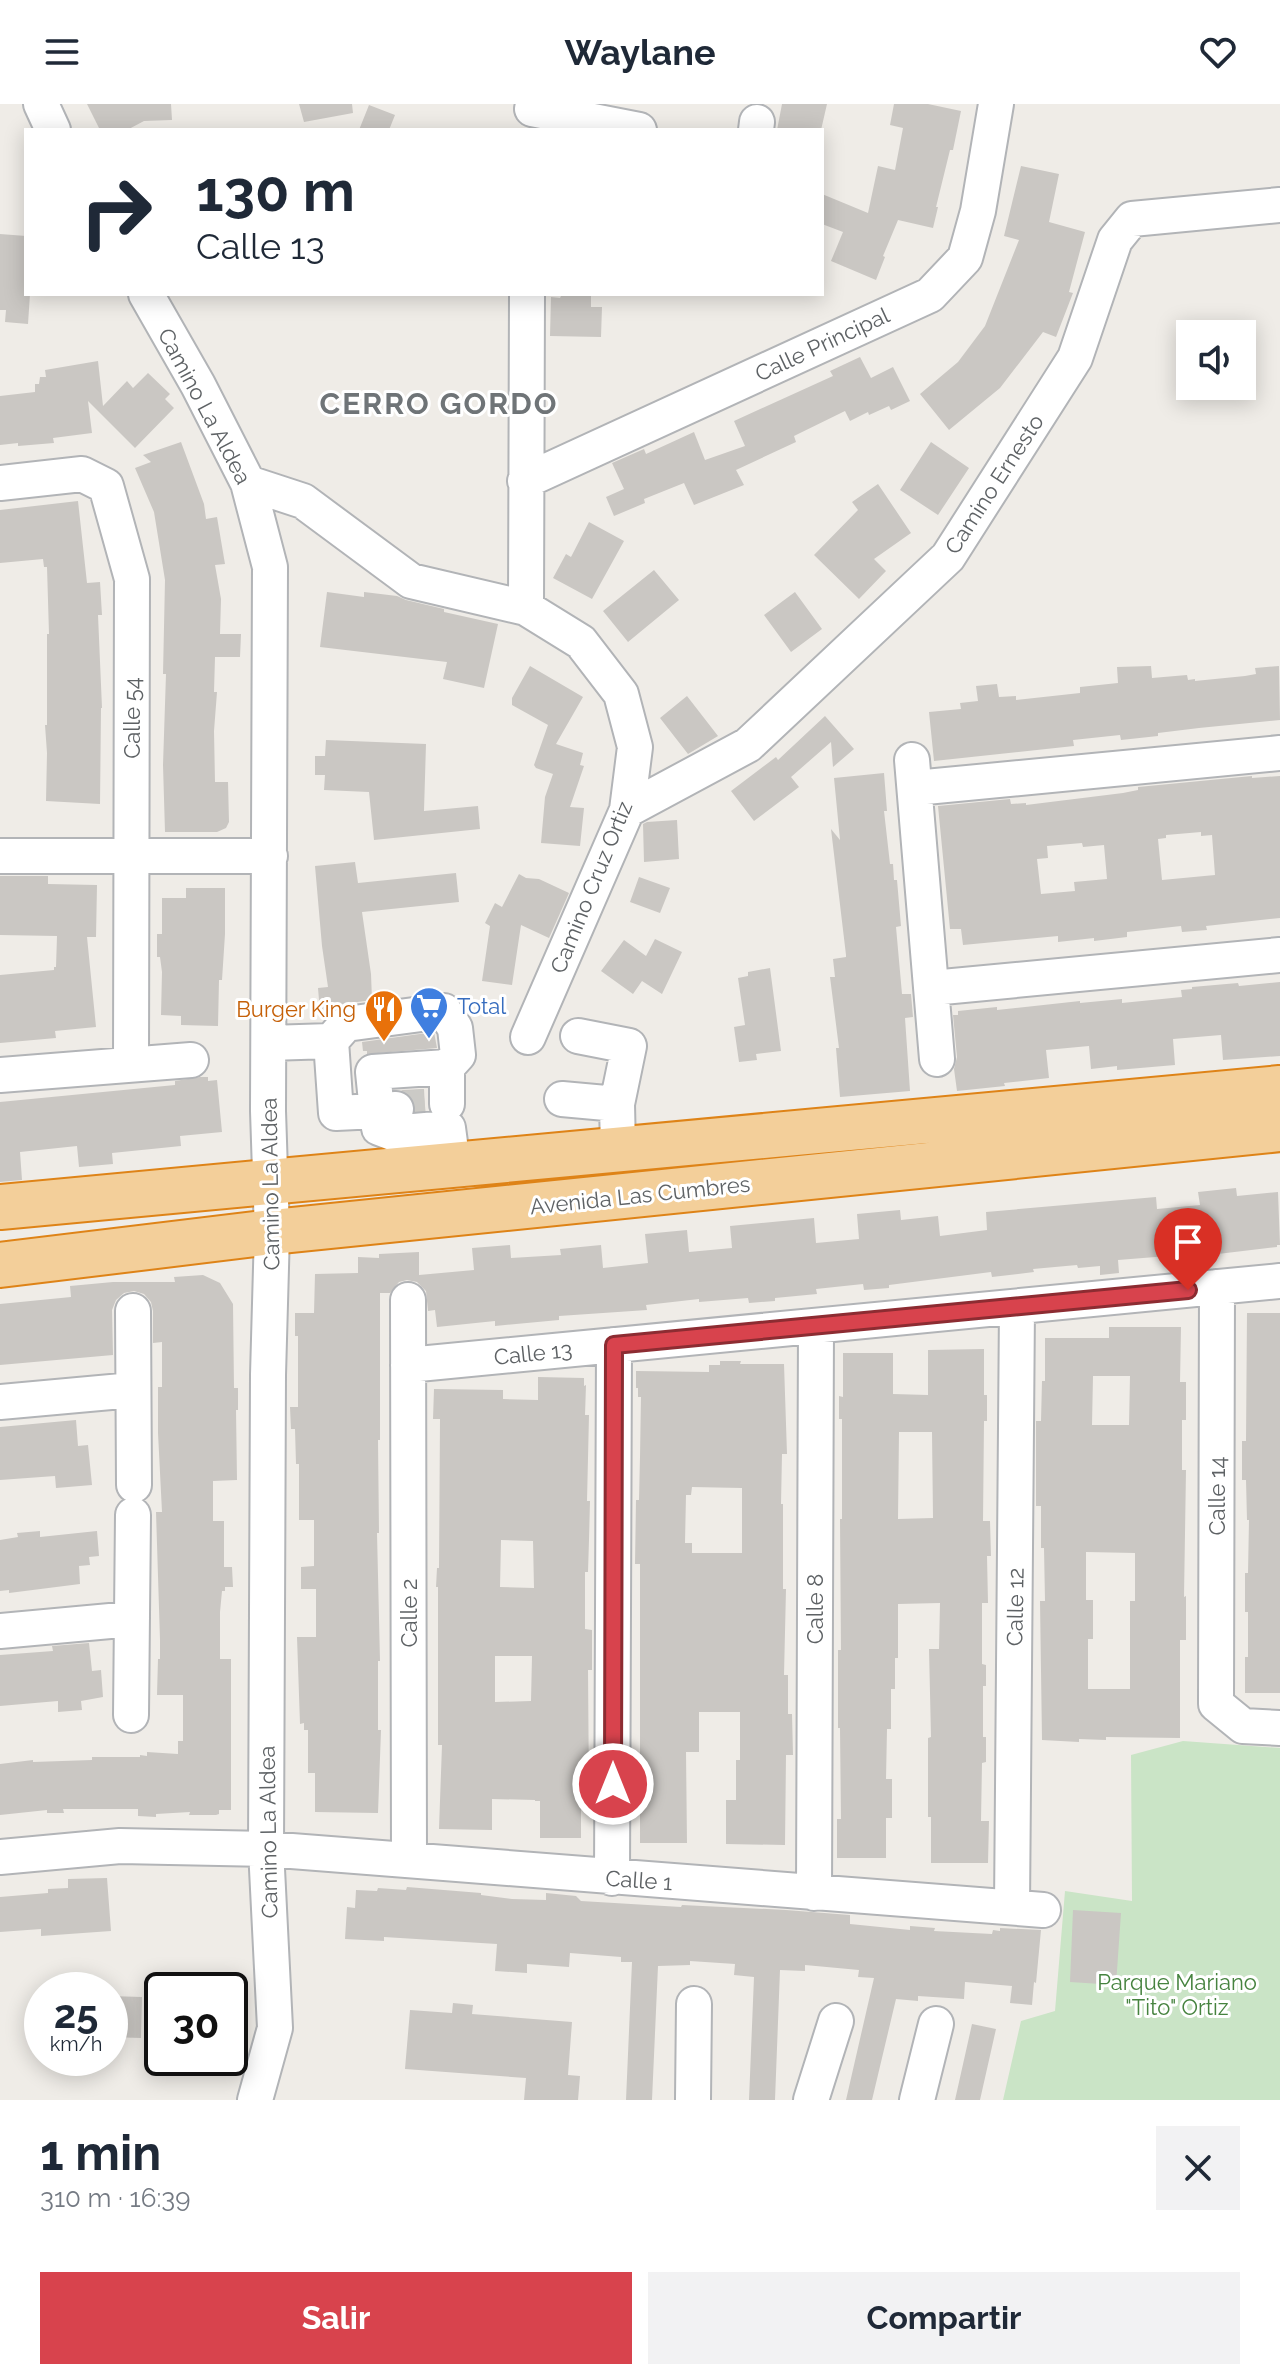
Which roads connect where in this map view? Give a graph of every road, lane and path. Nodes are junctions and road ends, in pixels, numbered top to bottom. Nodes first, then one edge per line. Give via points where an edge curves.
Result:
1 (41, 104) edge
2 (996, 104) edge
3 (532, 114) edge
4 (52, 128) edge
5 (626, 128) edge
6 (1280, 205) edge
7 (147, 296) edge
8 (527, 296) edge
9 (525, 481) junction
10 (0, 483) edge
11 (248, 483) junction
12 (526, 608) junction
13 (1280, 753) edge
14 (627, 810) junction
15 (0, 856) edge
16 (132, 856) junction
17 (270, 856) junction
18 (1280, 955) edge
19 (932, 988) junction
20 (578, 1036) dead end
21 (528, 1037) dead end
22 (331, 1041) junction
23 (269, 1043) junction
24 (937, 1059) dead end
25 (191, 1060) dead end
26 (131, 1063) junction
27 (447, 1067) junction
28 (0, 1075) edge
29 (1280, 1088) edge
30 (562, 1099) dead end
31 (617, 1104) junction
32 (418, 1128) junction
33 (1280, 1129) edge
34 (1280, 1148) edge
35 (618, 1149) junction
36 (1087, 1149) junction
37 (270, 1182) junction
38 (0, 1207) edge
39 (272, 1232) junction
40 (0, 1265) edge
41 (1280, 1281) edge
42 (1217, 1287) junction
43 (408, 1300) dead end
44 (1017, 1307) junction
45 (133, 1311) dead end
46 (816, 1326) junction
47 (614, 1345) junction
48 (408, 1365) junction
49 (133, 1390) junction
50 (0, 1402) edge
51 (132, 1619) junction
52 (0, 1631) edge
53 (131, 1715) dead end
54 (1280, 1728) edge
55 (266, 1849) junction
56 (0, 1857) edge
57 (409, 1860) junction
58 (612, 1878) junction
59 (814, 1893) junction
60 (1028, 1908) joint
61 (694, 2004) dead end
62 (836, 2021) dead end
63 (936, 2024) dead end
64 (255, 2100) edge
65 (693, 2100) edge
66 (811, 2100) edge
67 (917, 2100) edge

1 - 4 street
2 - 9 street, Calle Principal via 965,258 930,295
3 - 5 street
6 - 14 street, Camino Ernesto via 1132,219 1115,240 1075,358 948,557 748,745
7 - 11 street, Camino La Aldea
8 - 9 street
9 - 12 street
10 - 16 street, Calle 54 via 82,474 106,486 132,579
11 - 12 street, Camino Cruz Ortiz via 303,501 411,581
11 - 17 street, Camino La Aldea via 270,567
12 - 14 street, Camino Cruz Ortiz via 581,642 621,694 635,747
13 - 19 street via 914,774
14 - 21 street, Camino Cruz Ortiz
15 - 16 street
16 - 17 street
16 - 26 street, Calle 54
17 - 23 street, Camino La Aldea
18 - 19 street
19 - 24 street
20 - 31 street via 629,1046
22 - 23 street
22 - 27 street via 346,1024 444,1011 455,1028 458,1055
22 - 32 street via 336,1113
23 - 37 street, Camino La Aldea
25 - 26 street
26 - 28 street
27 - 32 street
27 - 32 street via 373,1072
29 - 35 highway
30 - 31 street
31 - 35 street
32 - 35 highway
32 - 37 highway
33 - 36 highway, Avenida Las Cumbres
34 - 36 highway via 1110,1163 1096,1160
36 - 39 highway, Avenida Las Cumbres
37 - 38 highway
37 - 39 street, Camino La Aldea
39 - 40 highway, Avenida Las Cumbres
39 - 55 street, Camino La Aldea
41 - 42 street, Calle 13
42 - 44 street, Calle 13
42 - 54 street, Calle 14 via 1216,1704 1243,1726
43 - 48 street, Calle 2
44 - 46 street, Calle 13
44 - 60 street, Calle 12
45 - 49 street
46 - 47 street, Calle 13
46 - 59 street, Calle 8
47 - 48 street, Calle 13
47 - 58 street
48 - 57 street, Calle 2
49 - 50 street
49 - 51 street
51 - 52 street
51 - 53 street
55 - 56 street, Calle 1 via 120,1846
55 - 57 street, Calle 1
55 - 64 street, Camino La Aldea via 275,2028
57 - 58 street, Calle 1
58 - 59 street, Calle 1
59 - 60 street, Calle 1
61 - 65 street
62 - 66 street
63 - 67 street

